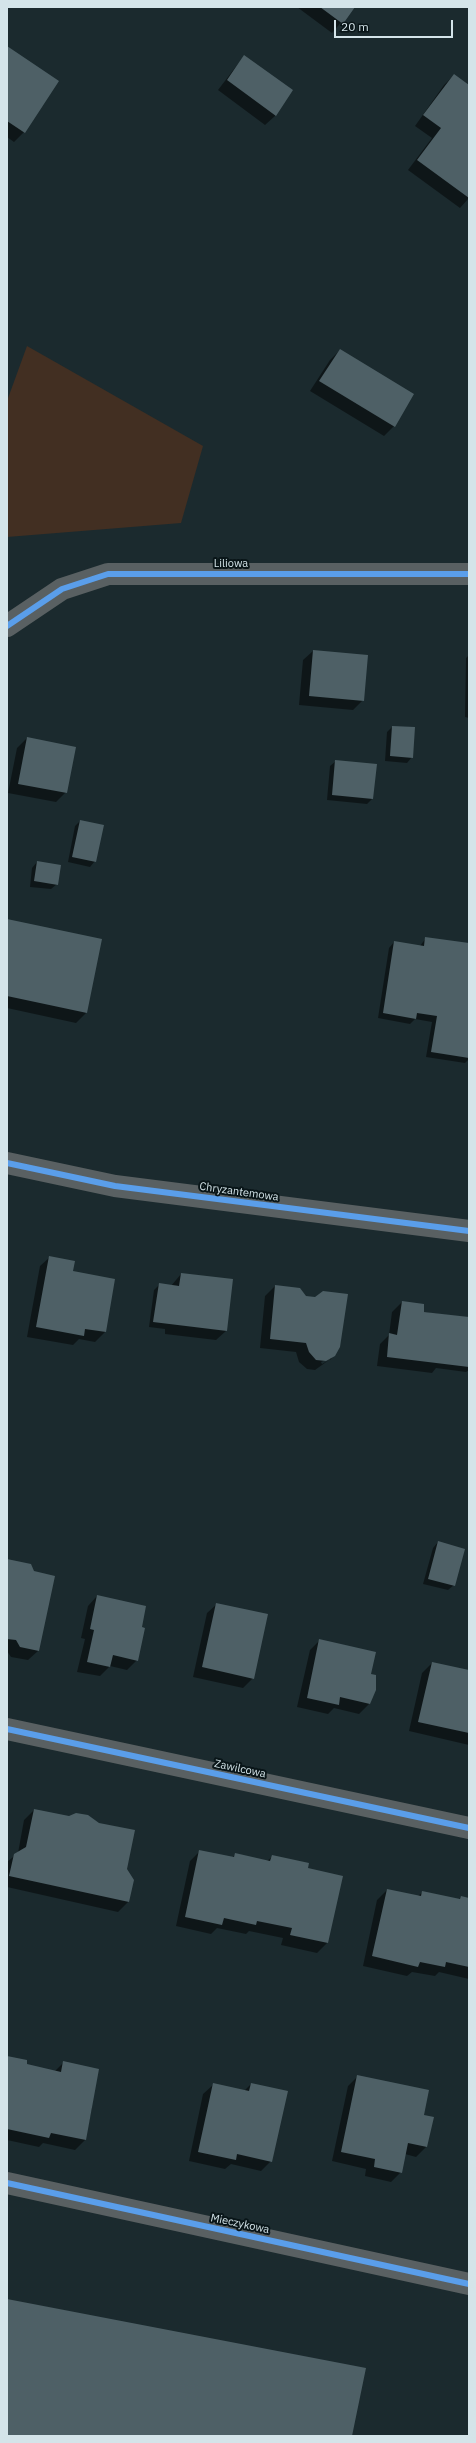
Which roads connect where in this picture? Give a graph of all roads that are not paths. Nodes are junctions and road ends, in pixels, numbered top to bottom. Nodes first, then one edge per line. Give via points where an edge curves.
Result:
1 (469, 574) edge
2 (7, 626) edge
3 (7, 1164) edge
4 (469, 1231) edge
5 (7, 1729) edge
6 (469, 1828) edge
7 (7, 2183) edge
8 (469, 2284) edge

1 - 2 street, Liliowa via 108,574 62,589
3 - 4 street, Chryzantemowa via 115,1186
5 - 6 street, Zawilcowa
7 - 8 street, Mieczykowa

